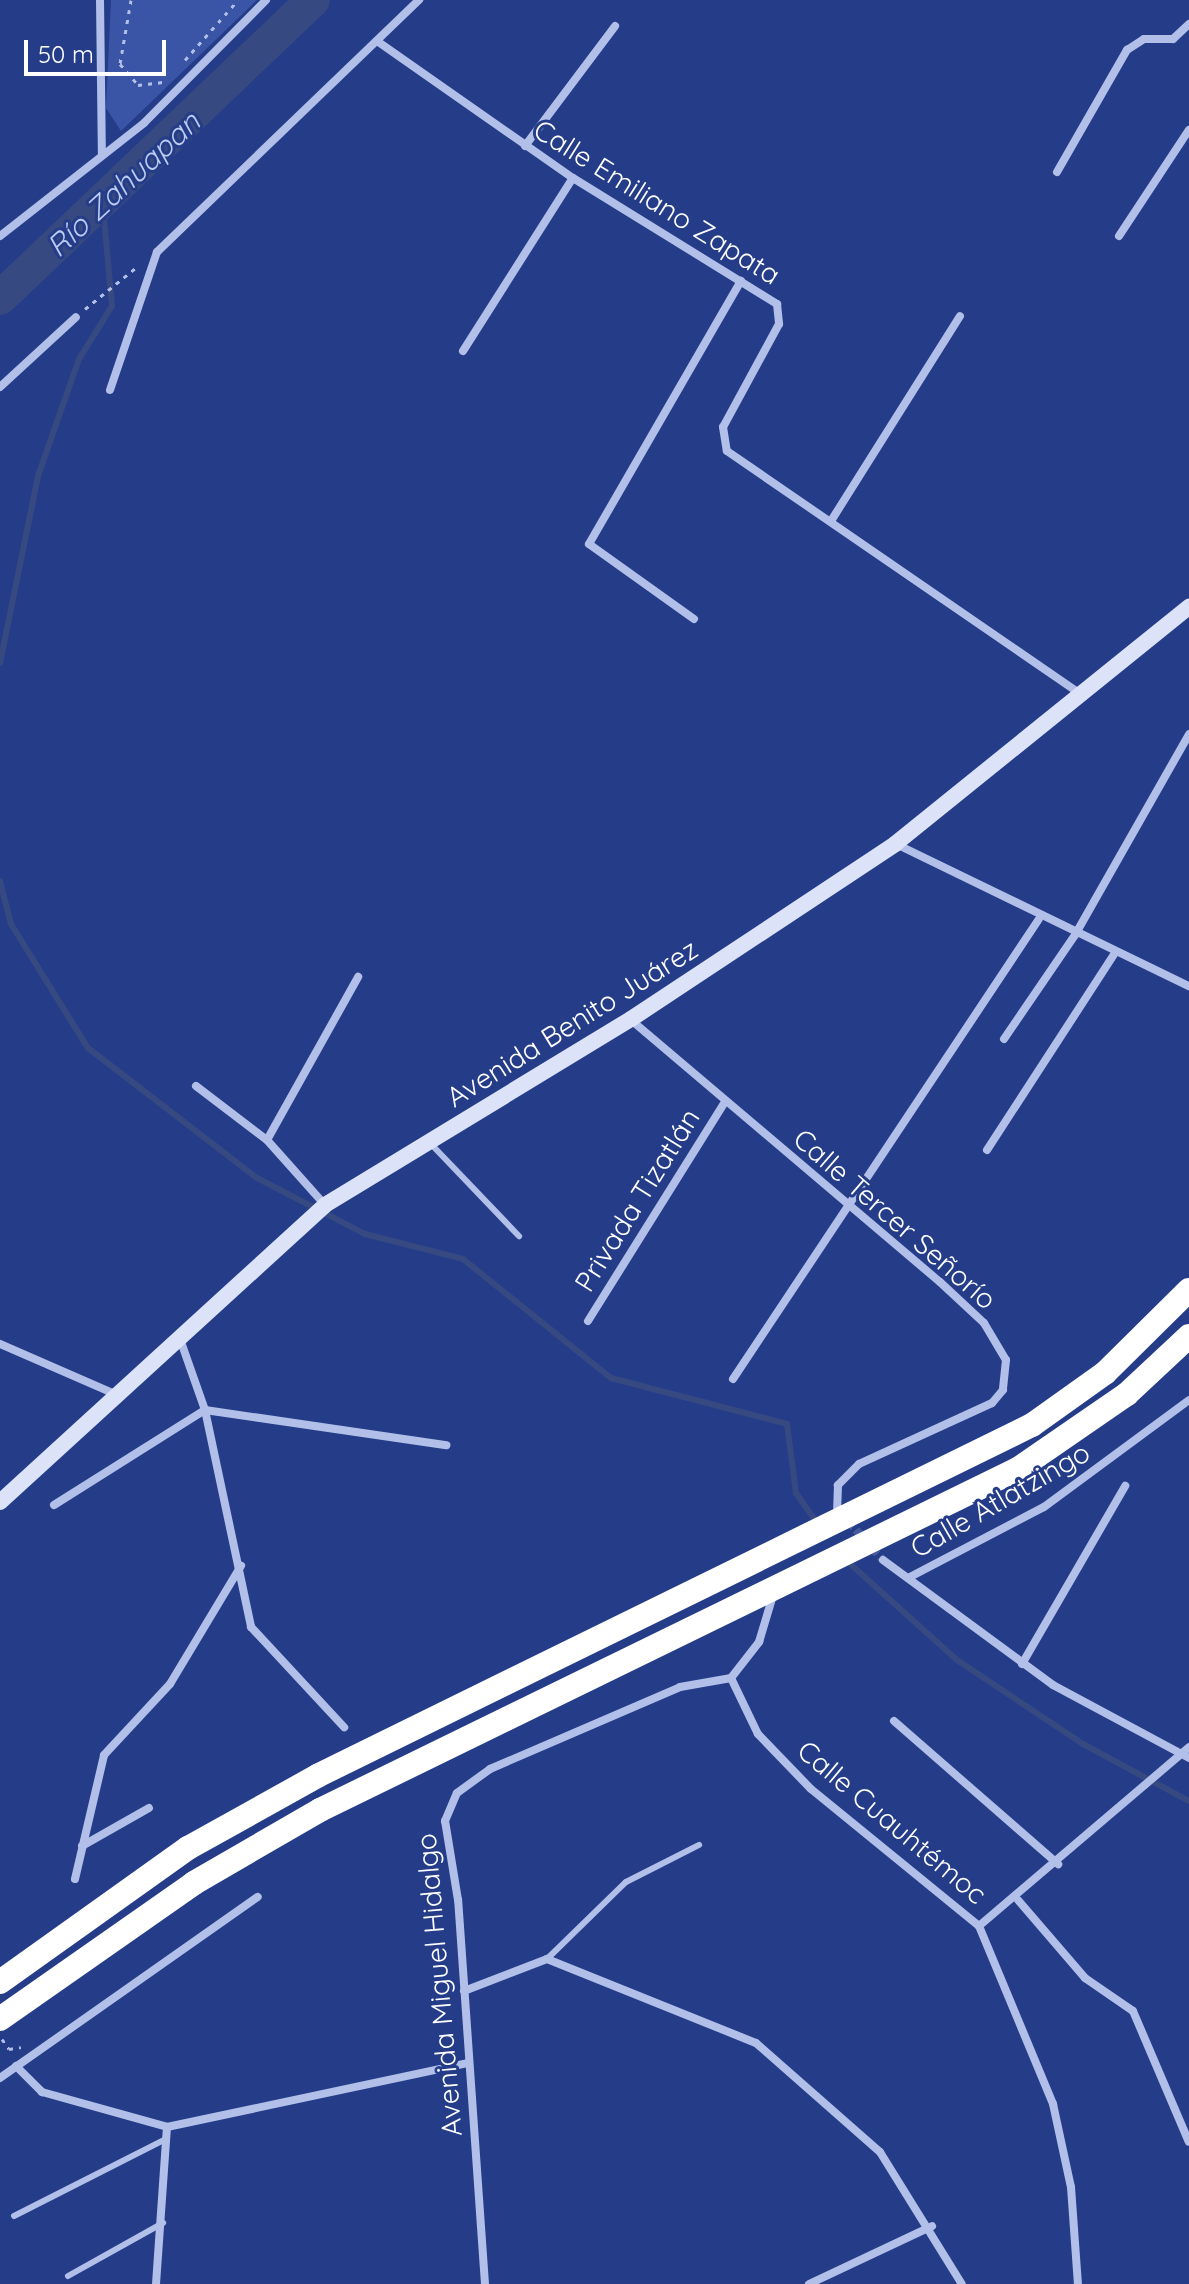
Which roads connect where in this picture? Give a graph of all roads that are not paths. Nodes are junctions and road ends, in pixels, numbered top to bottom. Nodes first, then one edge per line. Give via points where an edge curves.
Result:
1 (100, 0) edge
2 (266, 0) edge
3 (419, 0) edge
4 (1189, 24) edge
5 (615, 26) dead end
6 (377, 41) junction
7 (1189, 130) edge
8 (525, 146) junction
9 (102, 154) junction
10 (1057, 172) dead end
11 (573, 178) junction
12 (0, 236) edge
13 (1119, 236) dead end
14 (741, 281) junction
15 (960, 316) dead end
16 (76, 317) road end
17 (463, 351) dead end
18 (0, 387) edge
19 (110, 390) dead end
20 (831, 521) junction
21 (1189, 607) edge
22 (694, 619) dead end
23 (1084, 697) junction
24 (1189, 734) edge
25 (895, 844) junction
26 (1039, 919) junction
27 (1075, 935) junction
28 (1115, 953) junction
29 (358, 977) dead end
30 (1189, 986) edge
31 (631, 1019) junction
32 (1004, 1039) dead end
33 (196, 1086) dead end
34 (724, 1103) junction
35 (267, 1140) junction
36 (430, 1143) junction
37 (987, 1150) dead end
38 (325, 1205) junction
39 (849, 1208) junction
40 (519, 1236) dead end
41 (1189, 1290) edge
42 (588, 1321) dead end
43 (179, 1334) junction
44 (1189, 1336) edge
45 (0, 1344) edge
46 (733, 1379) dead end
47 (115, 1394) junction
48 (1189, 1400) edge
49 (205, 1410) junction
50 (446, 1445) dead end
51 (1125, 1486) dead end
52 (0, 1502) edge
53 (54, 1505) dead end
54 (837, 1508) dead end
55 (883, 1560) tunnel mouth
56 (241, 1566) junction
57 (908, 1578) junction
58 (774, 1592) junction
59 (1022, 1664) junction
60 (731, 1678) junction
61 (894, 1721) dead end
62 (344, 1727) dead end
63 (1189, 1747) edge
64 (1177, 1751) junction
65 (1189, 1758) edge
66 (149, 1808) dead end
67 (699, 1845) dead end
68 (82, 1846) junction
69 (1058, 1864) junction
70 (75, 1879) dead end
71 (258, 1897) dead end
72 (1018, 1900) junction
73 (979, 1926) junction
74 (547, 1959) junction
75 (0, 1982) edge
76 (464, 1991) junction
77 (0, 2019) edge
78 (467, 2063) junction
79 (16, 2066) junction
80 (0, 2078) edge
81 (167, 2127) junction
82 (166, 2139) junction
83 (1189, 2142) edge
84 (14, 2216) dead end
85 (163, 2223) junction
86 (932, 2226) junction
87 (68, 2276) dead end
88 (156, 2284) edge
89 (485, 2284) edge
90 (809, 2284) edge
91 (962, 2284) edge
92 (1078, 2284) edge

1 - 9 street
2 - 9 street via 144,123
3 - 6 street
4 - 10 street via 1173,39 1144,39 1127,50
5 - 8 street
6 - 8 street, Calle Emiliano Zapata
6 - 19 street via 157,252
7 - 13 street
8 - 11 street, Calle Emiliano Zapata
9 - 12 street
11 - 14 street, Calle Emiliano Zapata
11 - 17 street
14 - 20 street, Calle Emiliano Zapata via 782,314 720,439
14 - 22 street via 589,544
15 - 20 street
16 - 18 street
20 - 23 street, Calle Emiliano Zapata
21 - 23 main road, Avenida Benito Juárez
23 - 25 main road, Avenida Benito Juárez
24 - 27 street
25 - 26 street
25 - 31 main road, Avenida Benito Juárez
26 - 27 street
26 - 39 street
27 - 28 street
27 - 32 street
28 - 30 street
28 - 37 street
29 - 35 street
31 - 34 street, Calle Tercer Señorío
31 - 36 main road, Avenida Benito Juárez
33 - 35 street
34 - 39 street, Calle Tercer Señorío
34 - 42 street, Privada Tizatlán
35 - 38 street
36 - 38 main road, Avenida Benito Juárez
36 - 40 lane
38 - 43 main road, Avenida Benito Juárez
39 - 46 street
39 - 54 street, Calle Tercer Señorío via 984,1323 1006,1360 1007,1376 992,1403 846,1474
41 - 75 highway via 1105,1373 1032,1425 319,1775 188,1848
43 - 47 main road, Avenida Benito Juárez
43 - 49 street
44 - 58 highway via 1127,1394 1018,1469
45 - 47 street
47 - 52 main road, Avenida Benito Juárez
48 - 57 street, Calle Atlatzingo via 1044,1507
49 - 50 street
49 - 53 street
49 - 56 street
51 - 59 street
55 - 57 street
56 - 62 street via 251,1627
56 - 68 street via 170,1684 104,1755
57 - 59 street
58 - 60 street via 759,1642
58 - 77 highway via 320,1810 194,1883
59 - 64 street
60 - 73 street, Calle Cuauhtémoc via 758,1734 811,1789
60 - 76 street, Avenida Miguel Hidalgo via 699,1680 608,1715 490,1769 457,1793 445,1821
61 - 69 street
63 - 64 street
64 - 65 street
64 - 69 street
66 - 68 street
67 - 74 lane via 626,1882
68 - 70 street
69 - 72 street
71 - 79 street
72 - 73 street
72 - 83 street via 1085,1978 1133,2011
73 - 92 street, Calle Cuauhtémoc via 1053,2104 1071,2187
74 - 76 street
74 - 86 street via 650,1994 756,2043 880,2152
76 - 78 street, Avenida Miguel Hidalgo
78 - 81 street
78 - 89 street, Avenida Miguel Hidalgo
79 - 80 street
79 - 81 street via 42,2092
81 - 82 street
82 - 84 lane
82 - 85 street
85 - 87 lane
85 - 88 street
86 - 90 street
86 - 91 street

